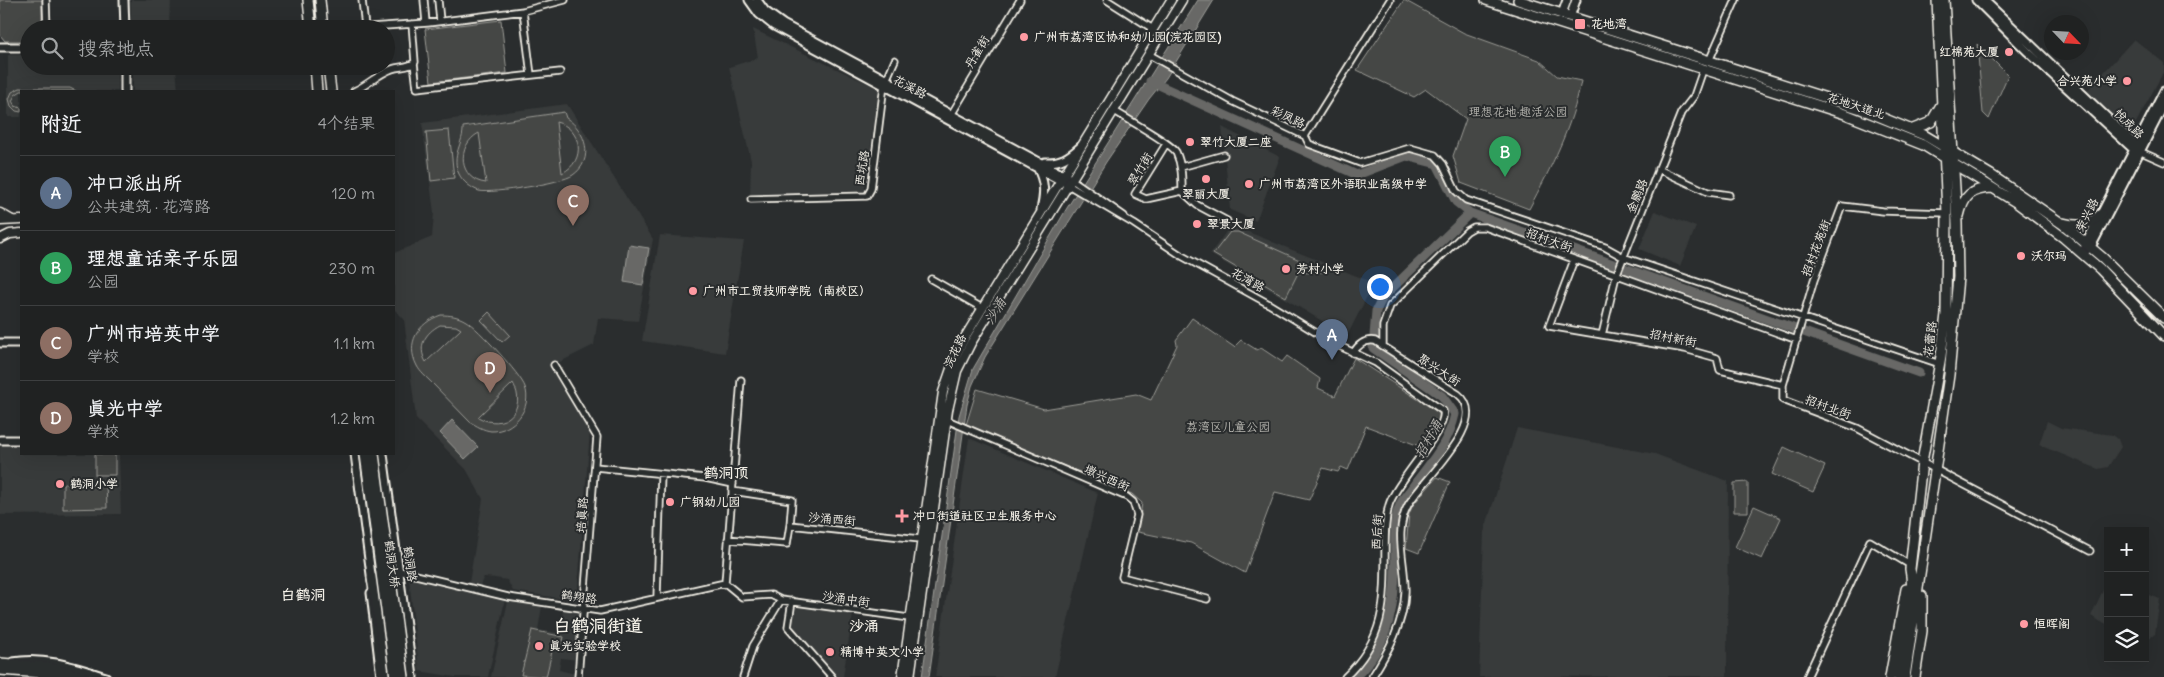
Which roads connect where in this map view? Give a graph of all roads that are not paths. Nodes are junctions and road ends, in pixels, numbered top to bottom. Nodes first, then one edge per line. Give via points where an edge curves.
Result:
1 (46, 0) edge
2 (124, 0) edge
3 (308, 0) edge
4 (320, 0) edge
5 (362, 0) edge
6 (424, 0) edge
7 (438, 0) edge
8 (565, 0) edge
9 (749, 0) edge
10 (757, 0) edge
11 (1020, 0) edge
12 (1106, 0) edge
13 (1171, 0) edge
14 (1182, 0) edge
15 (1390, 0) edge
16 (1486, 0) edge
17 (1518, 0) edge
18 (1567, 0) edge
19 (1576, 0) edge
20 (1736, 0) edge
21 (1976, 0) edge
22 (1984, 0) edge
23 (1942, 1) edge
24 (523, 11) junction
25 (1566, 15) junction
26 (47, 20) edge
27 (125, 20) edge
28 (310, 20) edge
29 (322, 20) edge
30 (364, 20) edge
31 (440, 21) junction
32 (426, 23) junction
33 (412, 24) junction
34 (395, 25) edge
35 (1153, 29) junction
36 (20, 47) edge
37 (0, 48) edge
38 (1148, 54) junction
39 (895, 60) dead end
40 (1709, 61) junction
41 (414, 64) junction
42 (395, 68) edge
43 (1703, 70) junction
44 (560, 72) dead end
45 (125, 75) edge
46 (316, 75) edge
47 (329, 75) edge
48 (380, 75) edge
49 (531, 76) junction
50 (885, 82) junction
51 (125, 90) edge
52 (318, 90) edge
53 (331, 90) edge
54 (356, 90) edge
55 (2164, 91) edge
56 (1942, 102) junction
57 (2164, 105) edge
58 (1113, 110) junction
59 (951, 115) junction
60 (1913, 129) junction
61 (1305, 136) junction
62 (1166, 144) junction
63 (1944, 145) junction
64 (1080, 147) junction
65 (2136, 149) junction
66 (1952, 150) junction
67 (1224, 155) dead end
68 (1944, 157) junction
69 (2164, 162) edge
70 (1953, 163) junction
71 (1039, 164) junction
72 (1181, 167) junction
73 (1658, 169) junction
74 (1062, 177) junction
75 (1073, 184) junction
76 (1992, 188) junction
77 (1182, 191) junction
78 (1729, 196) dead end
79 (751, 200) dead end
80 (1041, 210) junction
81 (1947, 213) junction
82 (0, 214) edge
83 (2101, 214) junction
84 (17, 220) edge
85 (0, 221) edge
86 (1227, 221) dead end
87 (2060, 222) junction
88 (1957, 224) junction
89 (0, 231) edge
90 (20, 232) edge
91 (20, 232) edge
92 (0, 239) edge
93 (2088, 245) junction
94 (2082, 253) junction
95 (1622, 259) junction
96 (1574, 260) junction
97 (1616, 274) junction
98 (931, 279) dead end
99 (982, 308) junction
100 (2164, 318) edge
101 (1802, 320) junction
102 (1602, 335) junction
103 (2164, 336) edge
104 (1797, 339) junction
105 (20, 342) edge
106 (0, 343) edge
107 (1381, 344) junction
108 (1353, 353) junction
109 (1940, 364) junction
110 (554, 365) dead end
111 (741, 380) dead end
112 (1784, 385) junction
113 (950, 421) junction
114 (0, 440) edge
115 (20, 440) edge
116 (355, 455) edge
117 (365, 455) edge
118 (374, 455) edge
119 (383, 455) edge
120 (1922, 462) junction
121 (595, 466) junction
122 (1934, 469) junction
123 (661, 475) junction
124 (733, 484) junction
125 (1919, 489) junction
126 (732, 491) junction
127 (1932, 491) junction
128 (790, 525) junction
129 (728, 539) junction
130 (920, 539) junction
131 (2090, 551) dead end
132 (396, 555) junction
133 (370, 561) junction
134 (1910, 567) junction
135 (399, 571) junction
136 (1922, 571) junction
137 (372, 578) junction
138 (725, 583) junction
139 (657, 598) junction
140 (1207, 599) dead end
141 (781, 600) junction
142 (792, 601) junction
143 (585, 609) junction
144 (909, 618) junction
145 (1, 666) edge
146 (15, 672) junction
147 (31, 677) edge
148 (40, 677) edge
149 (63, 677) edge
150 (85, 677) edge
151 (106, 677) edge
152 (381, 677) edge
153 (388, 677) edge
154 (395, 677) edge
155 (404, 677) edge
156 (413, 677) edge
157 (578, 677) edge
158 (743, 677) edge
159 (832, 677) edge
160 (902, 677) edge
161 (910, 677) edge
162 (1345, 677) edge
163 (1372, 677) edge
164 (1807, 677) edge
165 (1890, 677) edge
166 (1898, 677) edge
167 (1905, 677) edge
168 (1915, 677) edge

1 - 26 street
2 - 27 street
3 - 28 main road
4 - 29 main road
5 - 30 street
6 - 32 street
7 - 31 street
8 - 24 street
9 - 50 street, 花溪路 via 769,23
10 - 50 street, 花溪路 via 773,18
11 - 59 street, 丹雀街
12 - 35 street
13 - 35 main road, 浣花路
14 - 38 main road, 浣花路
15 - 61 street, 彩凤路
16 - 43 main road, 花地大道北
17 - 25 main road, 花地大道北
18 - 25 street
19 - 25 street
20 - 40 street
21 - 65 street, 悦成路 via 2028,52
22 - 65 street, 悦成路
23 - 56 main road, 花蕾路
23 - 66 main road, 花蕾路
24 - 31 street
24 - 49 street
25 - 40 main road, 花地大道北
31 - 32 street
32 - 33 street
33 - 34 street
33 - 41 street
35 - 64 main road, 浣花路
36 - 37 street
38 - 58 main road, 浣花路
38 - 61 street, 彩凤路 via 1232,101
39 - 50 street, 西坑路
40 - 60 main road, 花地大道北
41 - 42 street
41 - 49 street via 417,88
43 - 68 main road, 花地大道北 via 1882,127
43 - 73 street, 金鹏路 via 1694,96 1681,114
44 - 49 street
45 - 51 street
46 - 52 main road
47 - 53 main road
48 - 54 street
50 - 59 street, 花溪路
50 - 71 street, 花溪路
50 - 79 street, 西坑路 via 871,189 867,196
55 - 65 street, 荣兴路
56 - 60 main road via 1931,122
56 - 63 main road, 花蕾路
57 - 65 street, 荣兴路
58 - 62 street, 翠竹街
58 - 75 main road, 浣花路
59 - 71 street, 花溪路
60 - 63 main road, 花地大道北
61 - 95 street via 1309,144 1360,163 1410,148 1435,156 1456,191 1466,200 1605,247
62 - 72 street, 翠竹街 via 1175,150
62 - 77 street, 翠竹街 via 1135,194 1146,199
63 - 66 main road, 花地大道北
63 - 68 main road, 花蕾路
64 - 71 street via 1058,162
64 - 74 main road, 浣花路
65 - 69 street
65 - 83 street, 荣兴路
65 - 93 street, 荣兴路
66 - 70 main road, 花蕾路
66 - 87 main road, 花地大道北
67 - 72 street
68 - 70 main road, 花地大道北
68 - 81 main road, 花蕾路
70 - 76 main road, 花地大道北
70 - 88 main road, 花蕾路
71 - 74 street, 花溪路
71 - 80 street via 1045,192
72 - 77 street, 翠竹街
73 - 78 street via 1708,192
73 - 95 street, 金鹏路
74 - 75 street, 花溪路
74 - 80 main road, 浣花路
75 - 108 street, 花湾路 via 1182,256
75 - 113 main road, 浣花路 via 970,343 957,372
76 - 88 main road via 1978,189 1965,199
76 - 94 main road, 花地大道北 via 2041,220
77 - 86 street via 1197,205
80 - 99 main road, 浣花路
81 - 101 street, 招村花苑街 via 1842,206
81 - 109 main road, 花蕾路 via 1946,314
82 - 84 main road
83 - 87 main road via 2087,225
83 - 93 street, 荣兴路
84 - 85 main road
87 - 93 main road, 花地大道北
88 - 122 main road, 花蕾路 via 1954,332
89 - 90 main road
91 - 92 main road
93 - 94 street, 荣兴路
93 - 100 main road, 花地大道北
94 - 103 main road, 花地大道北
95 - 97 street, 金鹏路
95 - 101 street
96 - 97 street, 招村大街
96 - 102 street, 招村新街 via 1549,326
96 - 107 street, 招村大街 via 1485,227 1474,227 1390,306
97 - 102 street, 金鹏路
97 - 104 street, 招村大街
98 - 99 street
99 - 130 main road, 浣花路 via 954,357 943,392
101 - 104 street, 招村花苑街
101 - 109 street
102 - 112 street, 招村新街 via 1685,349 1716,358 1720,370
104 - 112 street
105 - 106 street
107 - 108 street via 1370,340
107 - 163 street, 聚兴大街 via 1458,394 1469,409 1465,425 1451,451 1405,513 1401,544 1405,585 1403,612
108 - 162 street, 西后街 via 1376,364 1437,405 1444,414 1438,431 1392,496 1386,528 1384,606 1368,652
109 - 120 main road, 花蕾路
110 - 121 street, 培真路 via 597,437
111 - 124 street
112 - 120 street, 招村北街 via 1782,395 1785,402 1857,428
113 - 140 street, 墩兴西街 via 1127,497 1133,502 1136,515 1122,577
113 - 161 main road, 浣花路
114 - 115 street
116 - 133 street
117 - 154 main road, 鹤洞大桥, bridge
118 - 155 main road, 鹤洞大桥, bridge
119 - 132 street, 鹤洞路
120 - 122 street
120 - 125 main road, 花蕾路
121 - 123 street
121 - 143 street, 培真路
122 - 127 main road, 花蕾路
122 - 131 street
123 - 124 street
123 - 139 street
124 - 126 street
125 - 127 main road
125 - 134 main road, 花蕾路
126 - 128 street via 792,500
126 - 129 street
127 - 136 main road, 花蕾路
128 - 129 street, 沙涌西街 via 787,544
128 - 130 street, 沙涌西街
129 - 138 street
130 - 144 main road, 浣花路
132 - 133 street via 393,562 384,567 377,567
132 - 135 street, 鹤洞路
133 - 137 street
134 - 164 street via 1870,541
134 - 165 main road
134 - 166 main road, 花蕾路 via 1909,613
135 - 143 street, 鹤翔路 via 508,596
135 - 156 street, 鹤洞路
136 - 167 main road, 花蕾路
136 - 168 main road via 1922,631
137 - 152 street via 371,604
137 - 153 main road
138 - 139 street, 鹤翔路
138 - 141 street via 742,597 771,595
139 - 143 street, 鹤翔路 via 600,611
141 - 142 street, 沙涌中街
141 - 158 street via 753,646
142 - 144 street, 沙涌中街
142 - 159 street via 788,626
143 - 157 street, 培真路
144 - 160 main road, 浣花路
145 - 146 main road
145 - 150 main road via 48,667
145 - 151 street via 21,660 45,662
146 - 147 street
146 - 148 main road
146 - 149 main road

